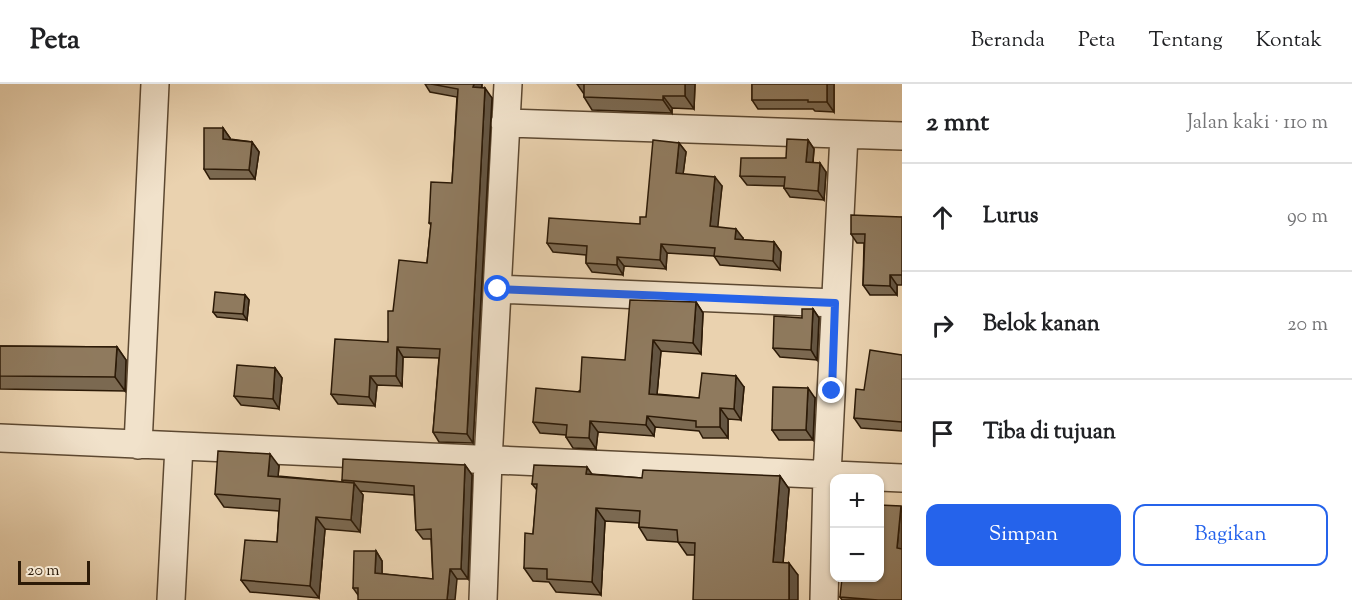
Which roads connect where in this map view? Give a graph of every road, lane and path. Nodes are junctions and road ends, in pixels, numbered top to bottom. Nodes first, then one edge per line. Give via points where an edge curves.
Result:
1 (155, 84) edge
2 (507, 84) edge
3 (505, 123) junction
4 (844, 135) junction
5 (902, 136) edge
6 (498, 289) junction
7 (835, 303) junction
8 (0, 438) edge
9 (138, 445) junction
10 (179, 446) junction
11 (488, 461) junction
12 (827, 475) junction
13 (902, 478) edge
14 (171, 600) edge
15 (483, 600) edge
16 (824, 600) edge

1 - 9 street
2 - 3 street
3 - 4 street
3 - 6 street
4 - 5 street
4 - 7 street
6 - 7 street
6 - 11 street
7 - 12 street
8 - 9 street
9 - 10 street
10 - 11 street
10 - 14 street
11 - 12 street
11 - 15 street
12 - 13 street
12 - 16 street

